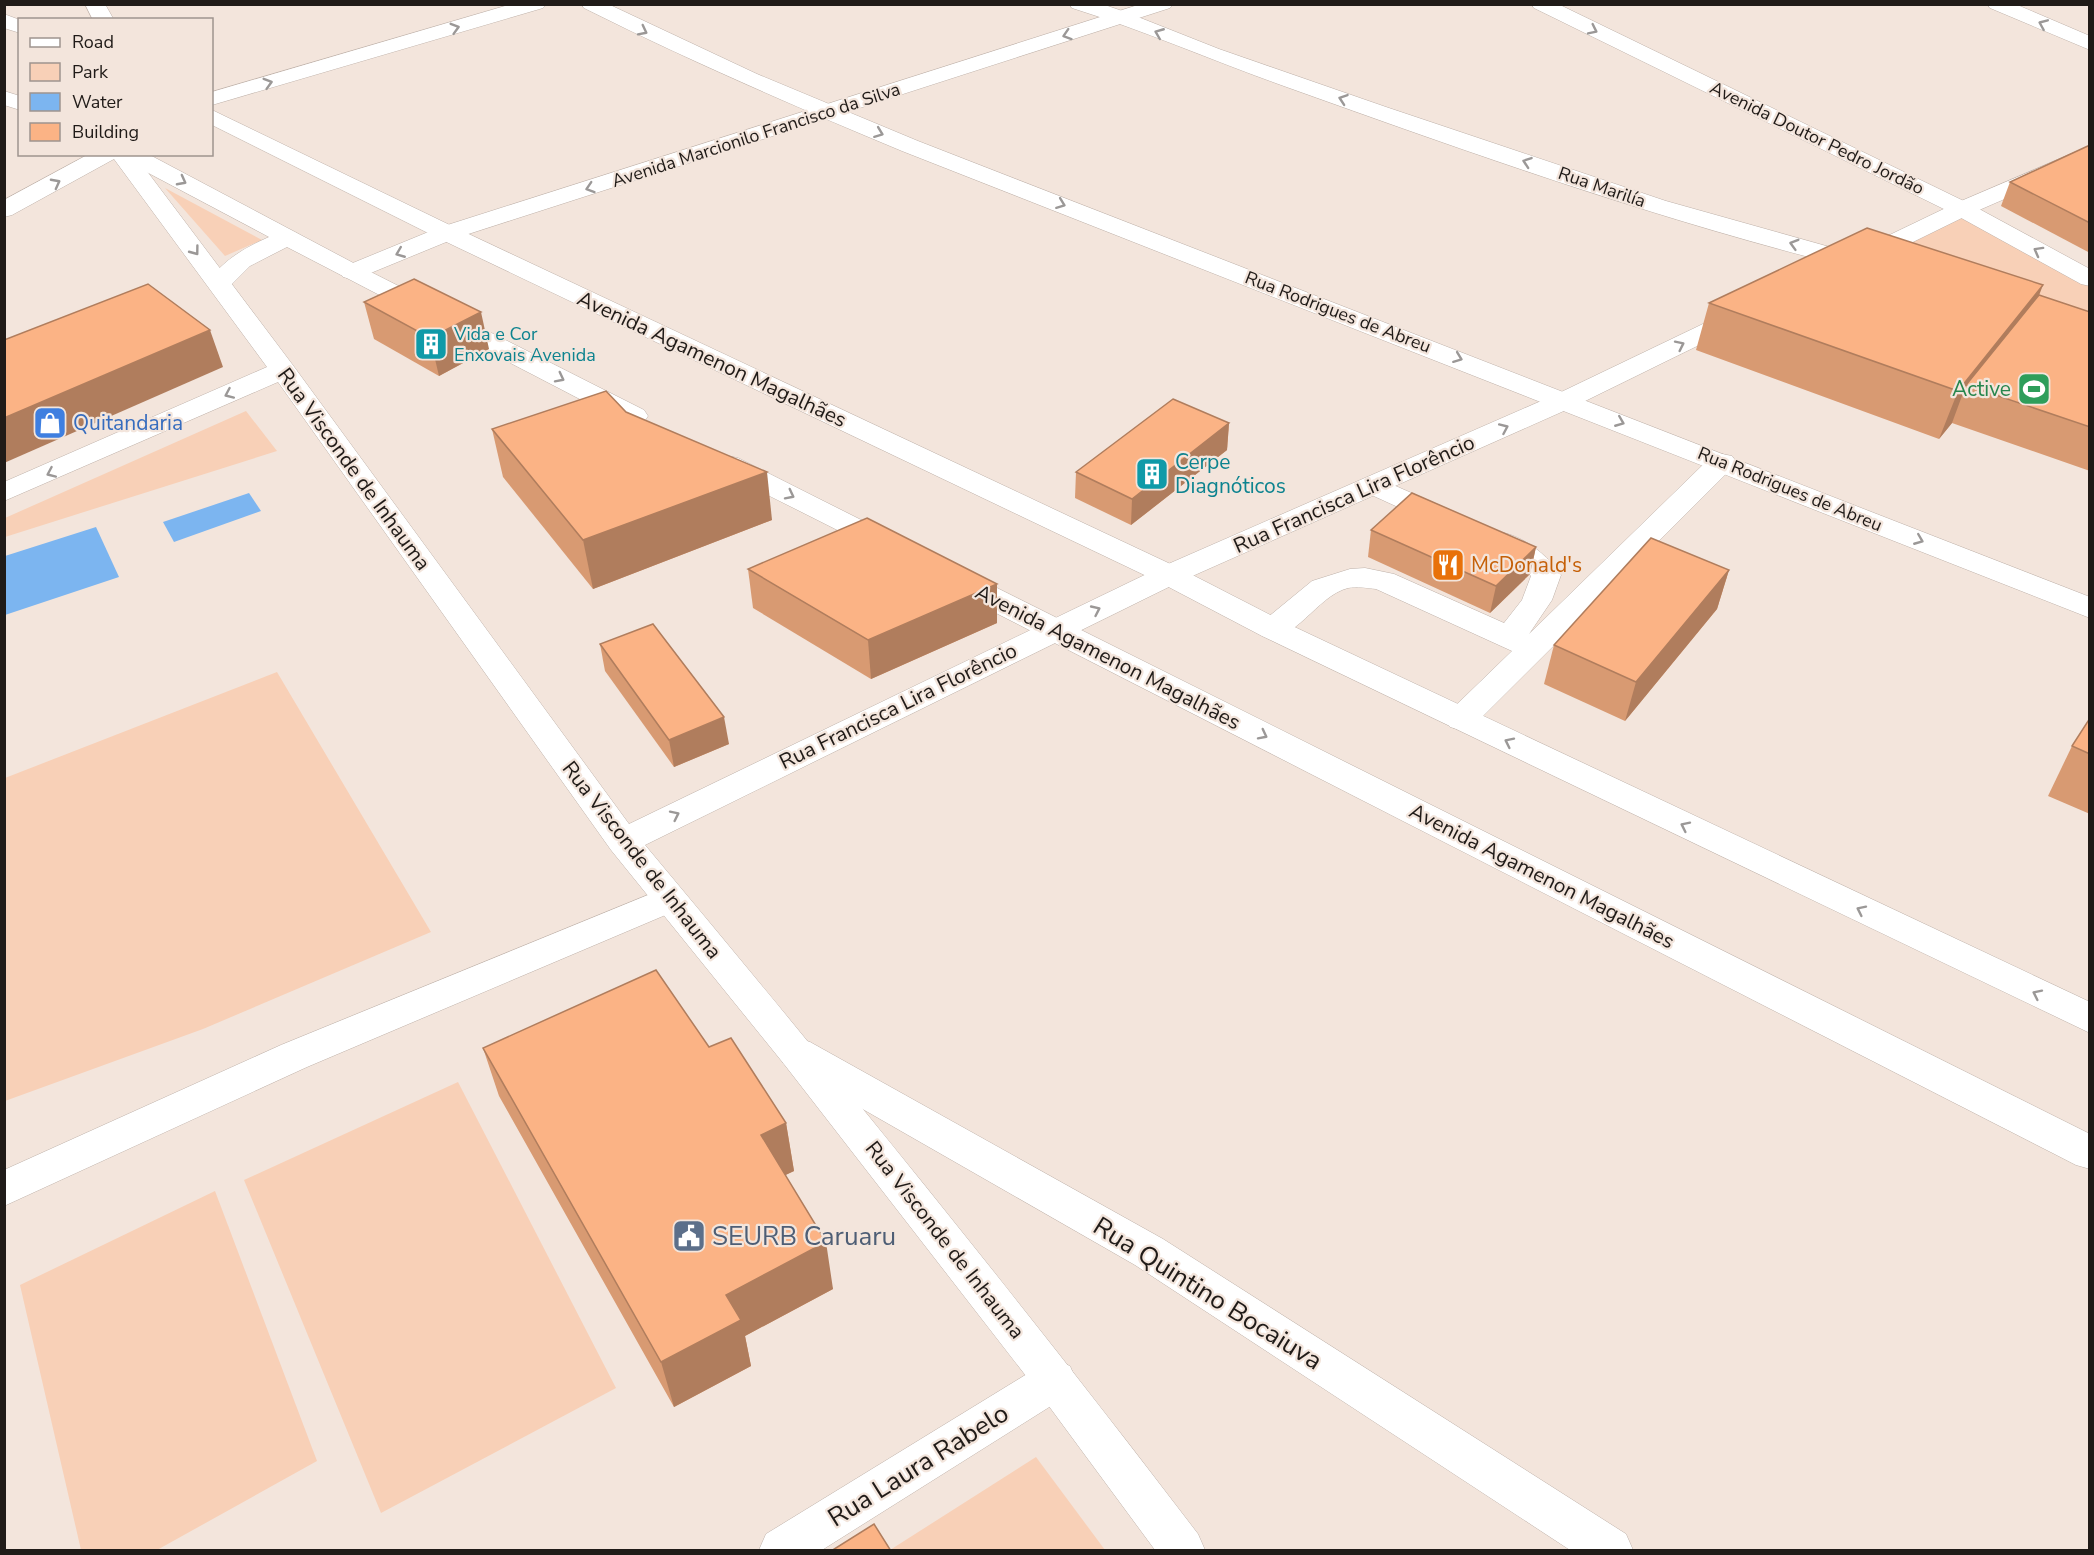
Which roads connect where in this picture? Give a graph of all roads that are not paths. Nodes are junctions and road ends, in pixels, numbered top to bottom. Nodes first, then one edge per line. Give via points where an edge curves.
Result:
1 (95, 4) edge
2 (536, 4) edge
3 (591, 4) edge
4 (1079, 4) edge
5 (1163, 4) edge
6 (1541, 4) edge
7 (1997, 4) edge
8 (1121, 17) junction
9 (103, 18) edge
10 (4, 20) edge
11 (18, 26) edge
12 (2090, 44) edge
13 (4, 97) edge
14 (213, 99) edge
15 (18, 103) edge
16 (826, 113) junction
17 (213, 117) edge
18 (2090, 153) edge
19 (103, 156) edge
20 (124, 156) edge
21 (134, 156) edge
22 (1962, 209) junction
23 (4, 210) edge
24 (447, 233) junction
25 (288, 238) junction
26 (1854, 261) junction
27 (352, 272) junction
28 (1887, 272) edge
29 (1822, 276) edge
30 (2090, 279) edge
31 (219, 283) junction
32 (1758, 308) edge
33 (283, 370) junction
34 (1566, 400) junction
35 (661, 429) edge
36 (704, 451) edge
37 (1722, 462) junction
38 (1375, 486) junction
39 (4, 493) edge
40 (1169, 575) junction
41 (2090, 608) edge
42 (1273, 629) junction
43 (1054, 630) junction
44 (1522, 642) junction
45 (1461, 719) junction
46 (623, 841) junction
47 (670, 899) junction
48 (2090, 1019) edge
49 (797, 1053) junction
50 (2090, 1153) edge
51 (4, 1189) edge
52 (1055, 1380) junction
53 (782, 1551) edge
54 (1182, 1551) edge
55 (1610, 1551) edge

1 - 9 street
14 -> 2 street
3 -> 16 street, Rua Rodrigues de Abreu via 675,47
4 - 8 street, Rua Marilía
5 - 8 street, Avenida Marcionilo Francisco da Silva
6 -> 22 street, Avenida Doutor Pedro Jordão
12 -> 7 street
8 -> 16 street, Avenida Marcionilo Francisco da Silva
26 -> 8 street, Rua Marilía via 1658,206 1378,112
10 - 11 street
13 - 15 street
16 -> 24 street, Avenida Marcionilo Francisco da Silva
16 -> 34 street, Rua Rodrigues de Abreu
17 - 24 street, Avenida Agamenon Magalhães
18 - 22 street
23 -> 19 street
20 -> 31 street, Rua Visconde de Inhauma
21 -> 25 street
22 - 26 street
30 -> 22 street, Avenida Doutor Pedro Jordão
24 -> 27 street, Avenida Marcionilo Francisco da Silva
24 - 40 street, Avenida Agamenon Magalhães
25 - 27 street
25 - 31 street via 241,260
26 - 28 street, Rua Marilía
26 - 29 street
27 -> 35 street
31 - 33 street, Rua Visconde de Inhauma
34 -> 32 street, Rua Francisca Lira Florêncio
33 -> 39 street
33 - 46 street, Rua Visconde de Inhauma
34 -> 37 street, Rua Rodrigues de Abreu
38 -> 34 street, Rua Francisca Lira Florêncio
36 -> 43 street, Avenida Agamenon Magalhães
37 -> 41 street, Rua Rodrigues de Abreu
37 - 44 street
38 - 40 street, Rua Francisca Lira Florêncio
38 - 44 street via 1539,564 1546,575 1545,586
40 - 42 street, Avenida Agamenon Magalhães
43 -> 40 street, Rua Francisca Lira Florêncio
42 - 44 street via 1323,586 1365,576
42 - 45 street, Avenida Agamenon Magalhães
46 -> 43 street, Rua Francisca Lira Florêncio
43 -> 50 street, Avenida Agamenon Magalhães
44 - 45 street
48 -> 45 street, Avenida Agamenon Magalhães
46 - 47 street, Rua Visconde de Inhauma
47 - 49 street, Rua Visconde de Inhauma
47 - 51 street via 294,1056
49 - 52 street, Rua Visconde de Inhauma
49 - 55 street, Rua Quintino Bocaiuva via 1149,1252
52 - 53 street, Rua Laura Rabelo
52 - 54 street, Rua Visconde de Inhauma

